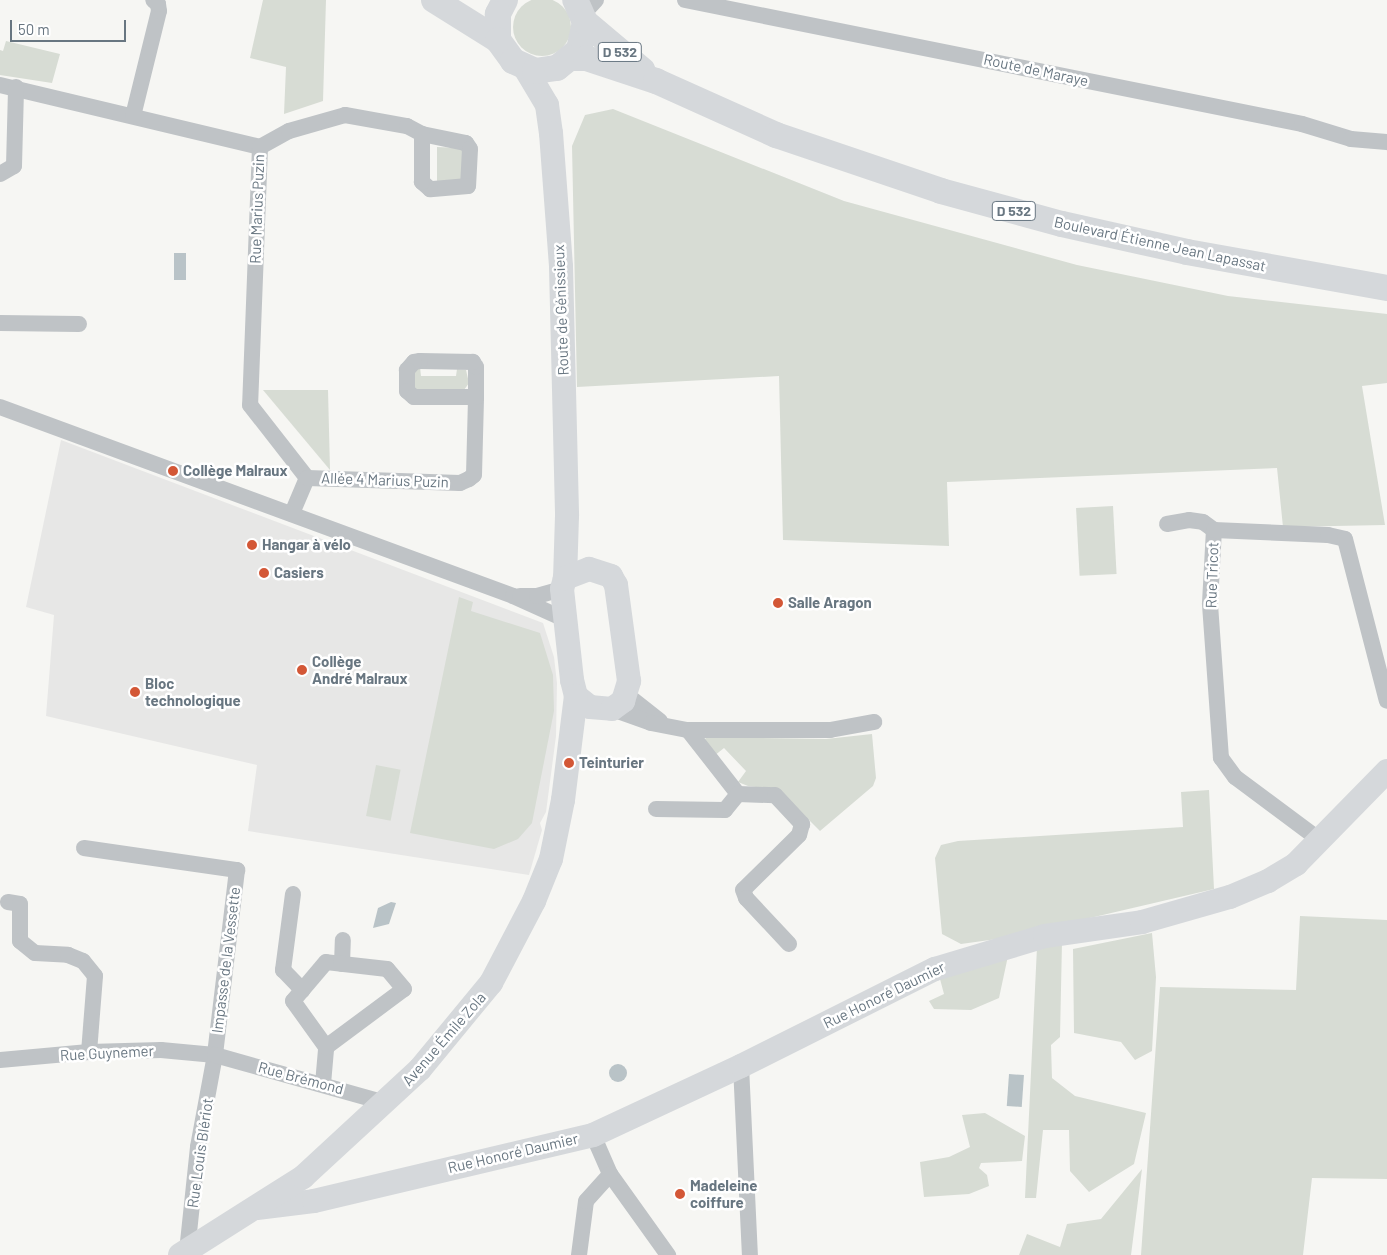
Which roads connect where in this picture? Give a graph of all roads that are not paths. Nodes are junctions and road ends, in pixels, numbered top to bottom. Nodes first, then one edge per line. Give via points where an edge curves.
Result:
1 (152, 0) edge
2 (684, 0) edge
3 (435, 1) edge
4 (504, 1) edge
5 (585, 9) edge
6 (498, 40) junction
7 (565, 63) junction
8 (525, 68) junction
9 (656, 81) junction
10 (8, 86) edge
11 (547, 105) junction
12 (133, 116) junction
13 (422, 134) dead end
14 (1387, 142) edge
15 (260, 147) junction
16 (0, 174) edge
17 (1387, 288) edge
18 (0, 323) edge
19 (79, 324) dead end
20 (476, 398) dead end
21 (0, 407) edge
22 (307, 478) junction
23 (292, 514) junction
24 (567, 516) junction
25 (1167, 524) dead end
26 (1214, 530) junction
27 (589, 569) junction
28 (563, 584) junction
29 (512, 596) junction
30 (564, 619) junction
31 (576, 696) junction
32 (1387, 701) edge
33 (612, 704) junction
34 (874, 722) dead end
35 (571, 729) junction
36 (688, 730) junction
37 (1387, 771) edge
38 (738, 794) junction
39 (656, 809) dead end
40 (1321, 841) junction
41 (84, 848) dead end
42 (293, 894) dead end
43 (8, 902) dead end
44 (342, 940) dead end
45 (789, 944) dead end
46 (342, 964) junction
47 (302, 990) junction
48 (326, 1046) junction
49 (88, 1052) junction
50 (215, 1055) junction
51 (0, 1060) edge
52 (741, 1066) junction
53 (322, 1084) junction
54 (386, 1103) junction
55 (593, 1135) junction
56 (610, 1174) junction
57 (298, 1180) junction
58 (357, 1190) junction
59 (314, 1200) junction
60 (257, 1208) junction
61 (659, 1252) edge
62 (184, 1253) edge
63 (579, 1255) edge
64 (750, 1255) edge

1 - 12 street via 158,4 159,11
2 - 14 street, Route de Maraye via 1302,124 1351,139
3 - 4 main road via 473,6
3 - 6 main road
4 - 6 main road via 498,14
5 - 7 main road via 582,41
5 - 9 main road, Boulevard Étienne Jean Lapassat / D 532
6 - 8 main road via 504,52
7 - 8 main road, Boulevard Étienne Jean Lapassat via 535,71
7 - 9 main road, Boulevard Étienne Jean Lapassat / D 532 via 586,58
7 - 11 main road, Route de Génissieux
8 - 11 main road, Route de Génissieux
9 - 17 main road, Boulevard Étienne Jean Lapassat / D 532 via 776,136 941,191 1062,224 1187,252
10 - 12 street, Rue Marius Puzin
10 - 16 street via 14,166
11 - 24 main road, Route de Génissieux via 561,267
12 - 15 street, Rue Marius Puzin
13 - 15 street via 407,126 345,116 289,131
15 - 22 street, Rue Marius Puzin via 250,405
18 - 19 street
20 - 22 street, Allée 4 Marius Puzin via 474,475 469,480
21 - 23 street
22 - 23 street
23 - 29 street
24 - 27 main road, Route de Génissieux
24 - 28 main road, Route de Génissieux
25 - 26 street via 1189,520 1203,522
26 - 32 street, Rue Tricot via 1328,535 1346,539
26 - 40 street, Rue Tricot via 1210,603 1221,758 1235,777
27 - 28 main road
27 - 33 main road via 611,576 619,596 629,681
28 - 29 street via 537,596
28 - 30 main road, Route de Génissieux
29 - 30 street
30 - 31 main road, Route de Génissieux
31 - 33 main road via 590,708
31 - 35 main road, Route de Génissieux
33 - 35 main road
33 - 36 street via 651,723
34 - 36 street via 830,730
35 - 54 main road, Avenue Émile Zola via 563,800 551,859 504,963 452,1033
36 - 38 street
37 - 40 main road, Rue Honoré Daumier
38 - 39 street via 725,810
38 - 45 street via 775,795 802,824 799,836 743,890 746,898
40 - 52 main road, Rue Honoré Daumier via 1289,868 1230,897 1158,918 1045,936 935,969
41 - 50 street, Impasse de la Vessette via 237,870
42 - 47 street via 283,970
43 - 49 street via 20,904 20,941 35,953 68,955 83,961 95,976
44 - 46 street
46 - 47 street via 326,962
46 - 48 street via 387,969 404,989
47 - 48 street via 293,1001
48 - 53 street
49 - 50 street, Rue Guynemer via 161,1050
49 - 51 street, Rue Guynemer
50 - 53 street, Rue Brémond
50 - 62 street, Rue Louis Blériot via 198,1147
52 - 55 main road, Rue Honoré Daumier
52 - 64 street
53 - 54 street, Rue Brémond
54 - 57 main road, Avenue Émile Zola
55 - 56 street
55 - 58 main road, Rue Honoré Daumier
56 - 61 street
56 - 63 street via 586,1201
57 - 58 main road, Rue Honoré Daumier via 325,1190
57 - 59 main road via 303,1196
57 - 60 main road, Avenue Émile Zola
58 - 59 main road, Rue Honoré Daumier
59 - 60 main road, Rue Honoré Daumier
60 - 62 main road, Avenue Émile Zola

